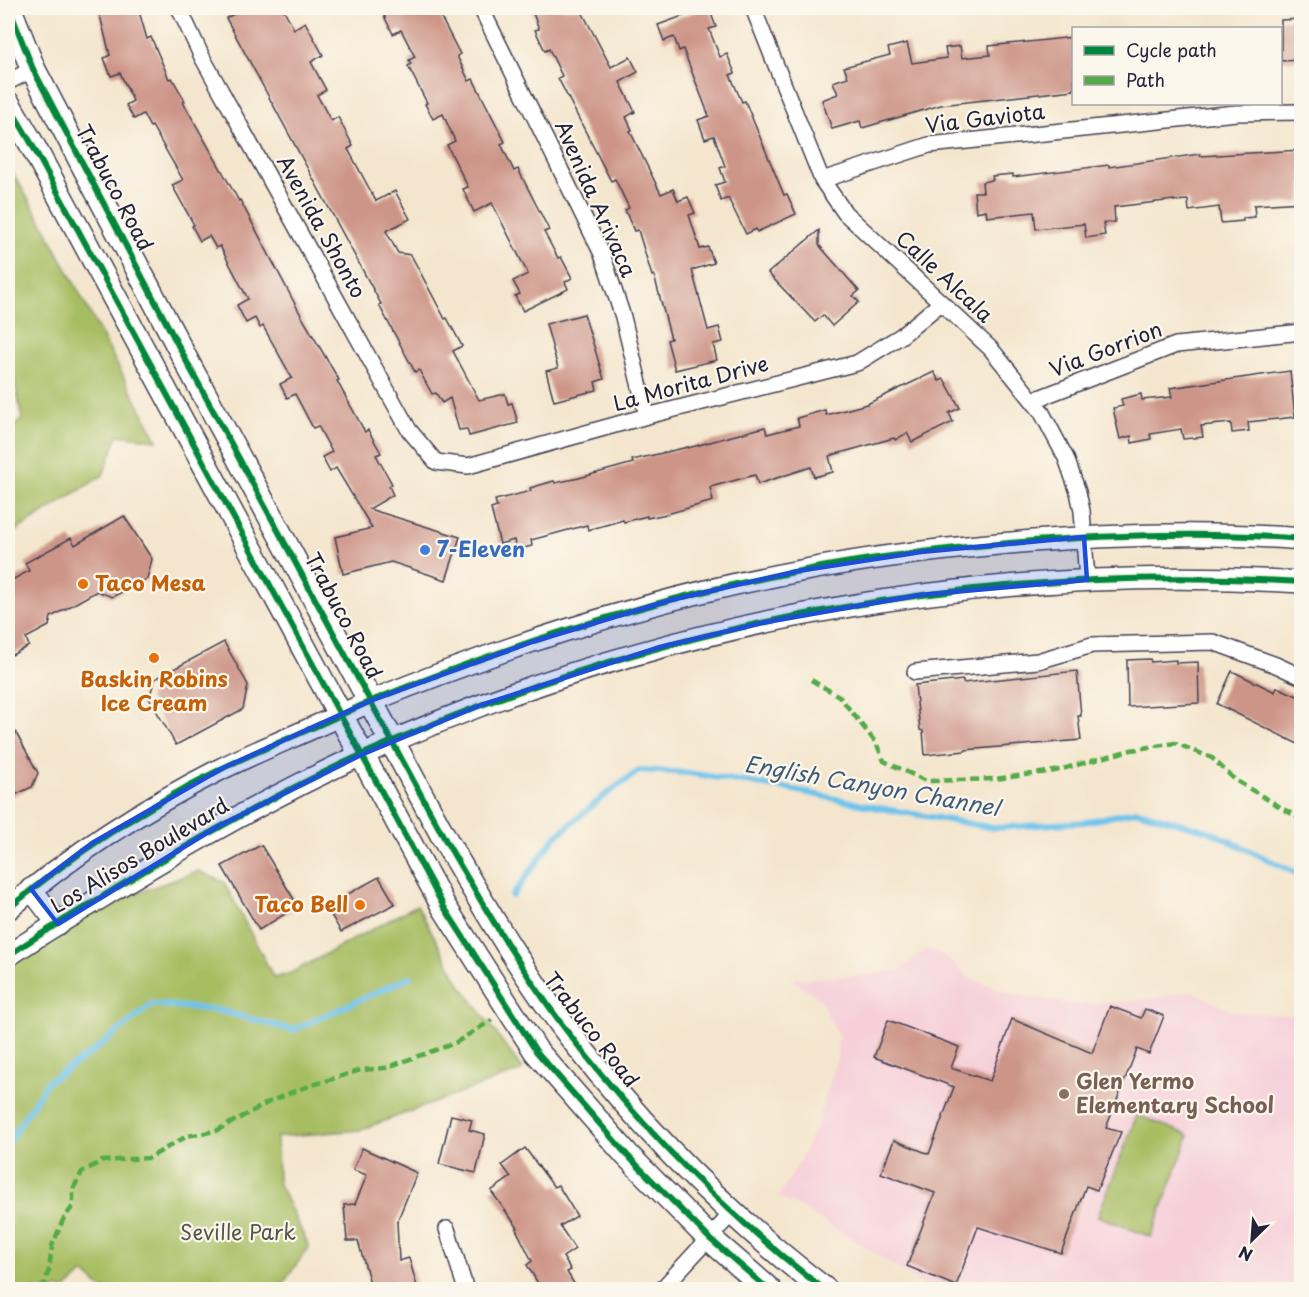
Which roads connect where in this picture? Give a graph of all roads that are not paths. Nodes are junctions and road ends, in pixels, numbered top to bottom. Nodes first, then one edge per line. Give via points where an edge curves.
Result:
1 (9, 8) edge
2 (179, 8) edge
3 (481, 8) edge
4 (753, 8) edge
5 (33, 69) junction
6 (8, 82) edge
7 (8, 104) edge
8 (1302, 112) edge
9 (822, 180) junction
10 (941, 303) junction
11 (1302, 332) edge
12 (1034, 400) junction
13 (646, 416) junction
14 (436, 462) joint
15 (1084, 537) junction
16 (1302, 539) edge
17 (1087, 580) junction
18 (1302, 582) edge
19 (915, 672) dead end
20 (1302, 677) edge
21 (370, 701) junction
22 (340, 716) junction
23 (393, 742) junction
24 (361, 755) junction
25 (31, 890) junction
26 (8, 909) edge
27 (58, 924) junction
28 (8, 956) edge
29 (733, 1212) junction
30 (447, 1229) dead end
31 (709, 1238) junction
32 (466, 1290) edge
33 (661, 1290) edge
34 (769, 1290) edge
35 (825, 1290) edge

1 - 5 main road, Trabuco Road
2 - 14 street, Avenida Shonto via 202,57 409,430
3 - 13 street, Avenida Arivaca via 602,255 623,317
4 - 9 street, Calle Alcala
5 - 6 street
5 - 21 main road, Trabuco Road
7 - 22 main road
8 - 9 street, Via Gaviota via 1236,113 929,145
9 - 10 street, Calle Alcala via 845,213
10 - 12 street, Calle Alcala via 991,349
10 - 13 street, La Morita Drive via 901,336 857,363
11 - 12 street, Via Gorrion via 1176,345
12 - 15 street, Calle Alcala via 1066,458 1078,492
13 - 14 street, La Morita Drive via 468,466
15 - 16 main road, Los Alisos Boulevard via 1200,535
15 - 17 street, Calle Alcala
15 - 21 main road, Los Alisos Boulevard via 921,552 714,589 532,642
17 - 18 main road, Los Alisos Boulevard via 1195,578
17 - 23 main road, Los Alisos Boulevard via 897,599 705,635 542,683
19 - 20 street via 1038,661 1092,645 1214,642
21 - 22 main road, Los Alisos Boulevard
21 - 23 main road, Trabuco Road
22 - 24 main road
22 - 25 main road, Los Alisos Boulevard via 223,768 160,802 92,843
23 - 24 main road, Los Alisos Boulevard
23 - 29 main road, Trabuco Road via 490,917 569,1033 624,1102
24 - 27 main road, Los Alisos Boulevard via 215,828
24 - 31 main road via 444,907 536,1051 627,1155
25 - 26 main road, Los Alisos Boulevard
25 - 27 main road
27 - 28 main road, Los Alisos Boulevard
29 - 31 street
29 - 35 main road, Trabuco Road
30 - 32 street
31 - 33 street
31 - 34 main road

